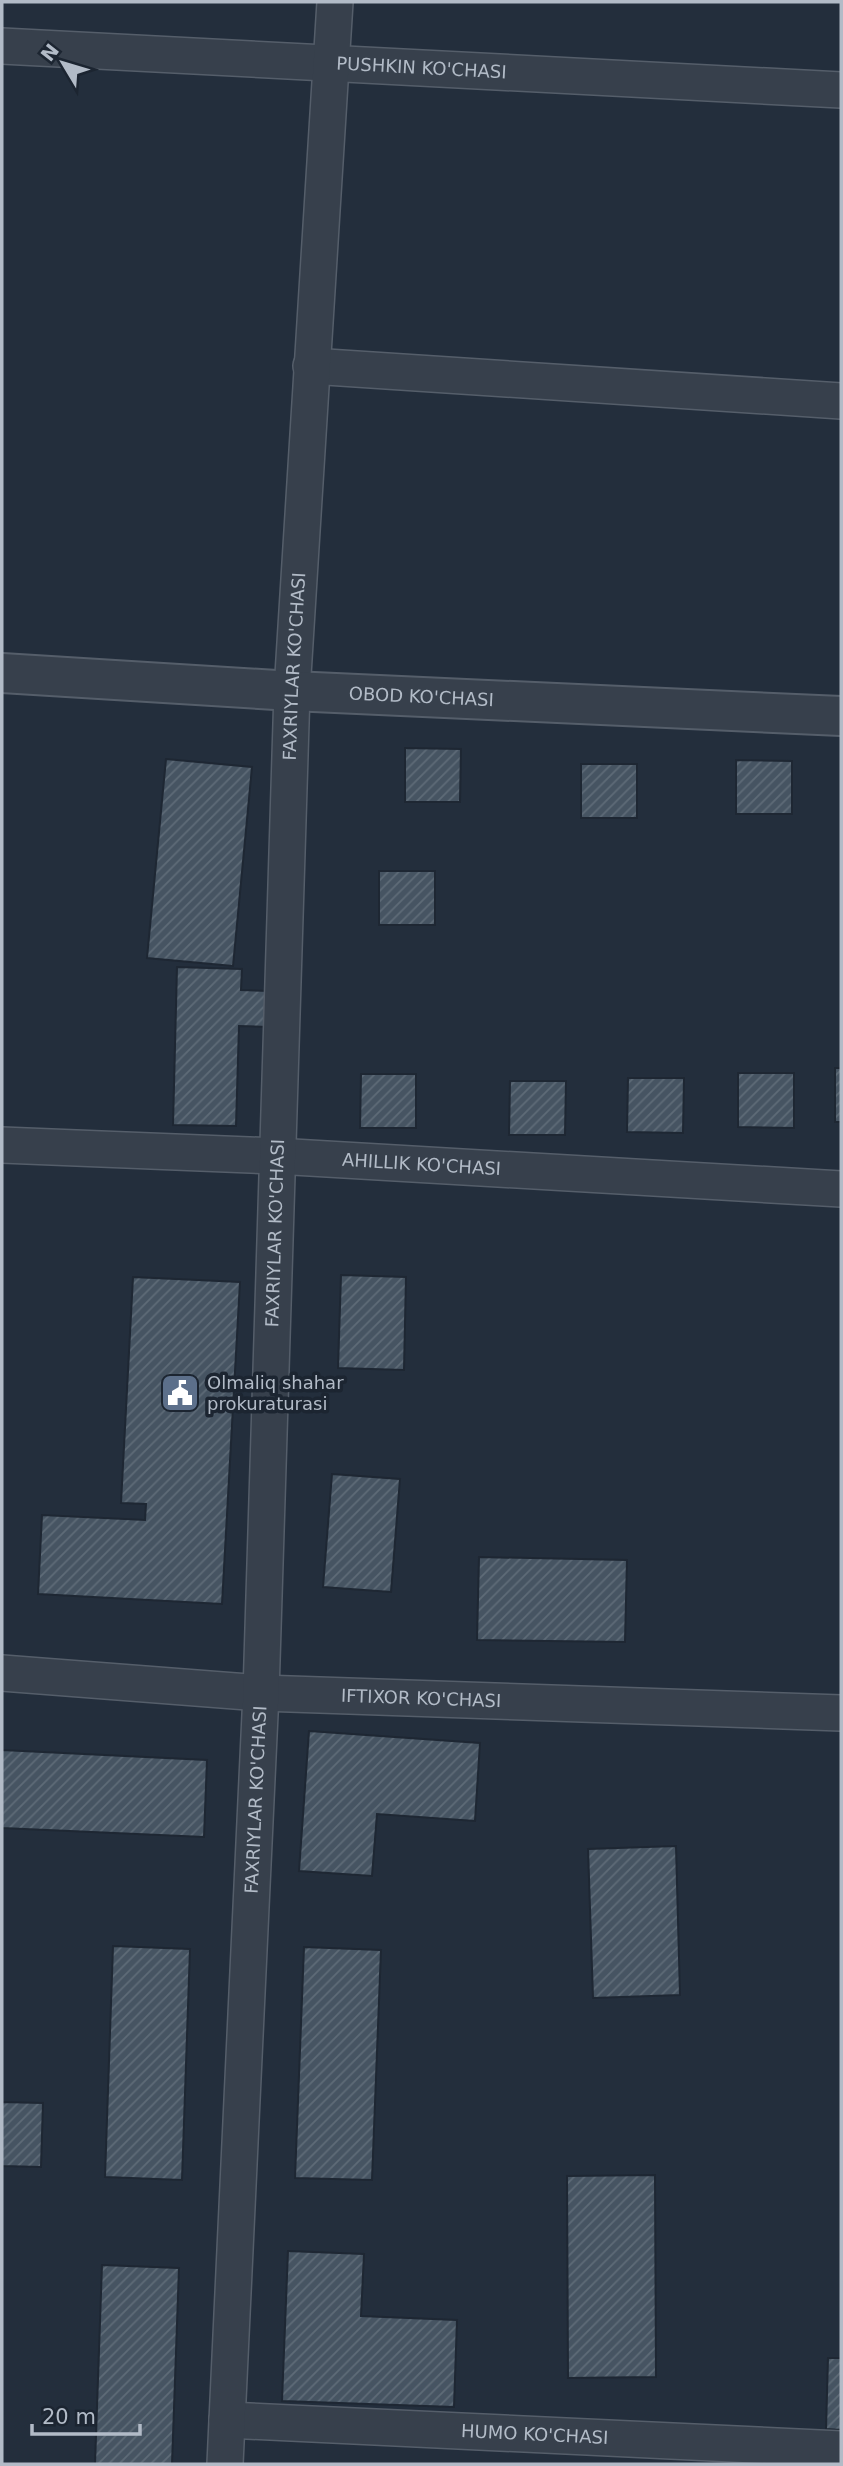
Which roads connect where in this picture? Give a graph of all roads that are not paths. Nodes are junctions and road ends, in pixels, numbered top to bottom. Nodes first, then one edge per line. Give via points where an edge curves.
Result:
1 (335, 2) edge
2 (2, 46) edge
3 (330, 62) junction
4 (841, 90) edge
5 (311, 366) junction
6 (841, 401) edge
7 (2, 673) edge
8 (292, 691) junction
9 (841, 716) edge
10 (2, 1144) edge
11 (276, 1156) junction
12 (841, 1189) edge
13 (2, 1673) edge
14 (261, 1693) junction
15 (841, 1713) edge
16 (227, 2420) junction
17 (841, 2449) edge
18 (225, 2464) edge

1 - 3 street, FAXRIYLAR KO'CHASI
2 - 3 street, PUSHKIN KO'CHASI
3 - 4 street, PUSHKIN KO'CHASI
3 - 5 street, FAXRIYLAR KO'CHASI
5 - 6 street
5 - 8 street, FAXRIYLAR KO'CHASI
7 - 8 street, OBOD KO'CHASI
8 - 9 street, OBOD KO'CHASI
8 - 11 street, FAXRIYLAR KO'CHASI
10 - 11 street, AHILLIK KO'CHASI
11 - 12 street, AHILLIK KO'CHASI
11 - 14 street, FAXRIYLAR KO'CHASI
13 - 14 street, IFTIXOR KO'CHASI
14 - 15 street, IFTIXOR KO'CHASI
14 - 16 street, FAXRIYLAR KO'CHASI
16 - 17 street, HUMO KO'CHASI
16 - 18 street, FAXRIYLAR KO'CHASI

